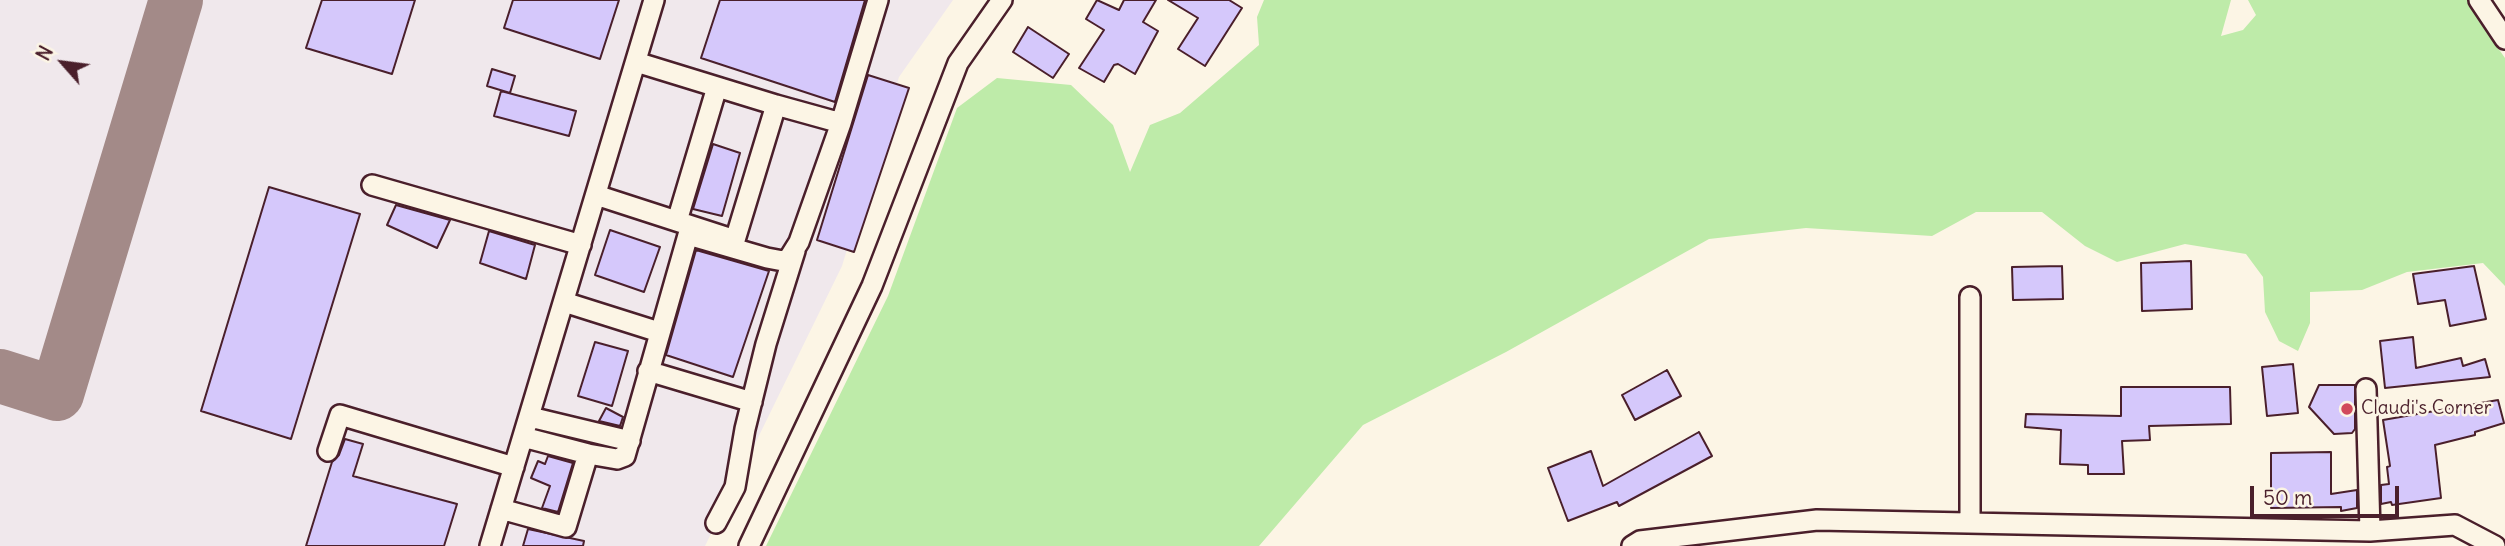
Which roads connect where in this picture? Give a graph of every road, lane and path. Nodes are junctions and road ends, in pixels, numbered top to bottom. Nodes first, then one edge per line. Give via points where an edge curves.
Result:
1 (654, 0) edge
2 (878, 0) edge
3 (1002, 0) edge
4 (2479, 0) edge
5 (2505, 39) edge
6 (636, 62) junction
7 (717, 87) junction
8 (776, 105) junction
9 (841, 123) junction
10 (372, 185) dead end
11 (596, 195) junction
12 (677, 221) junction
13 (581, 245) junction
14 (795, 251) junction
15 (1970, 297) dead end
16 (564, 302) junction
17 (659, 332) junction
18 (648, 371) junction
19 (2366, 389) dead end
20 (752, 402) junction
21 (530, 417) junction
22 (523, 437) junction
23 (629, 441) junction
24 (328, 451) dead end
25 (588, 454) junction
26 (514, 467) junction
27 (501, 509) junction
28 (1970, 522) junction
29 (716, 523) dead end
30 (2370, 531) junction
31 (490, 546) edge
32 (749, 546) edge
33 (1632, 546) edge
34 (2495, 546) edge

1 - 6 street
2 - 9 street
3 - 32 street via 958,63 872,286
4 - 5 street
6 - 7 street
6 - 11 street
7 - 8 street
7 - 12 street
8 - 9 street
8 - 12 street via 735,240
9 - 14 street
10 - 13 street
11 - 12 street
11 - 13 street
13 - 16 street
14 - 17 street via 783,261 688,235
14 - 20 street
15 - 28 street
16 - 17 street
16 - 21 street
17 - 18 street
18 - 20 street
18 - 23 street
19 - 30 street
20 - 29 street via 735,487
21 - 22 street
21 - 23 street
22 - 25 street
22 - 26 street
23 - 25 street via 622,459
24 - 26 street via 340,415
25 - 27 street via 566,527
26 - 27 street
27 - 31 street
28 - 30 street
28 - 33 street via 1817,520 1640,541
30 - 34 street via 2455,525

